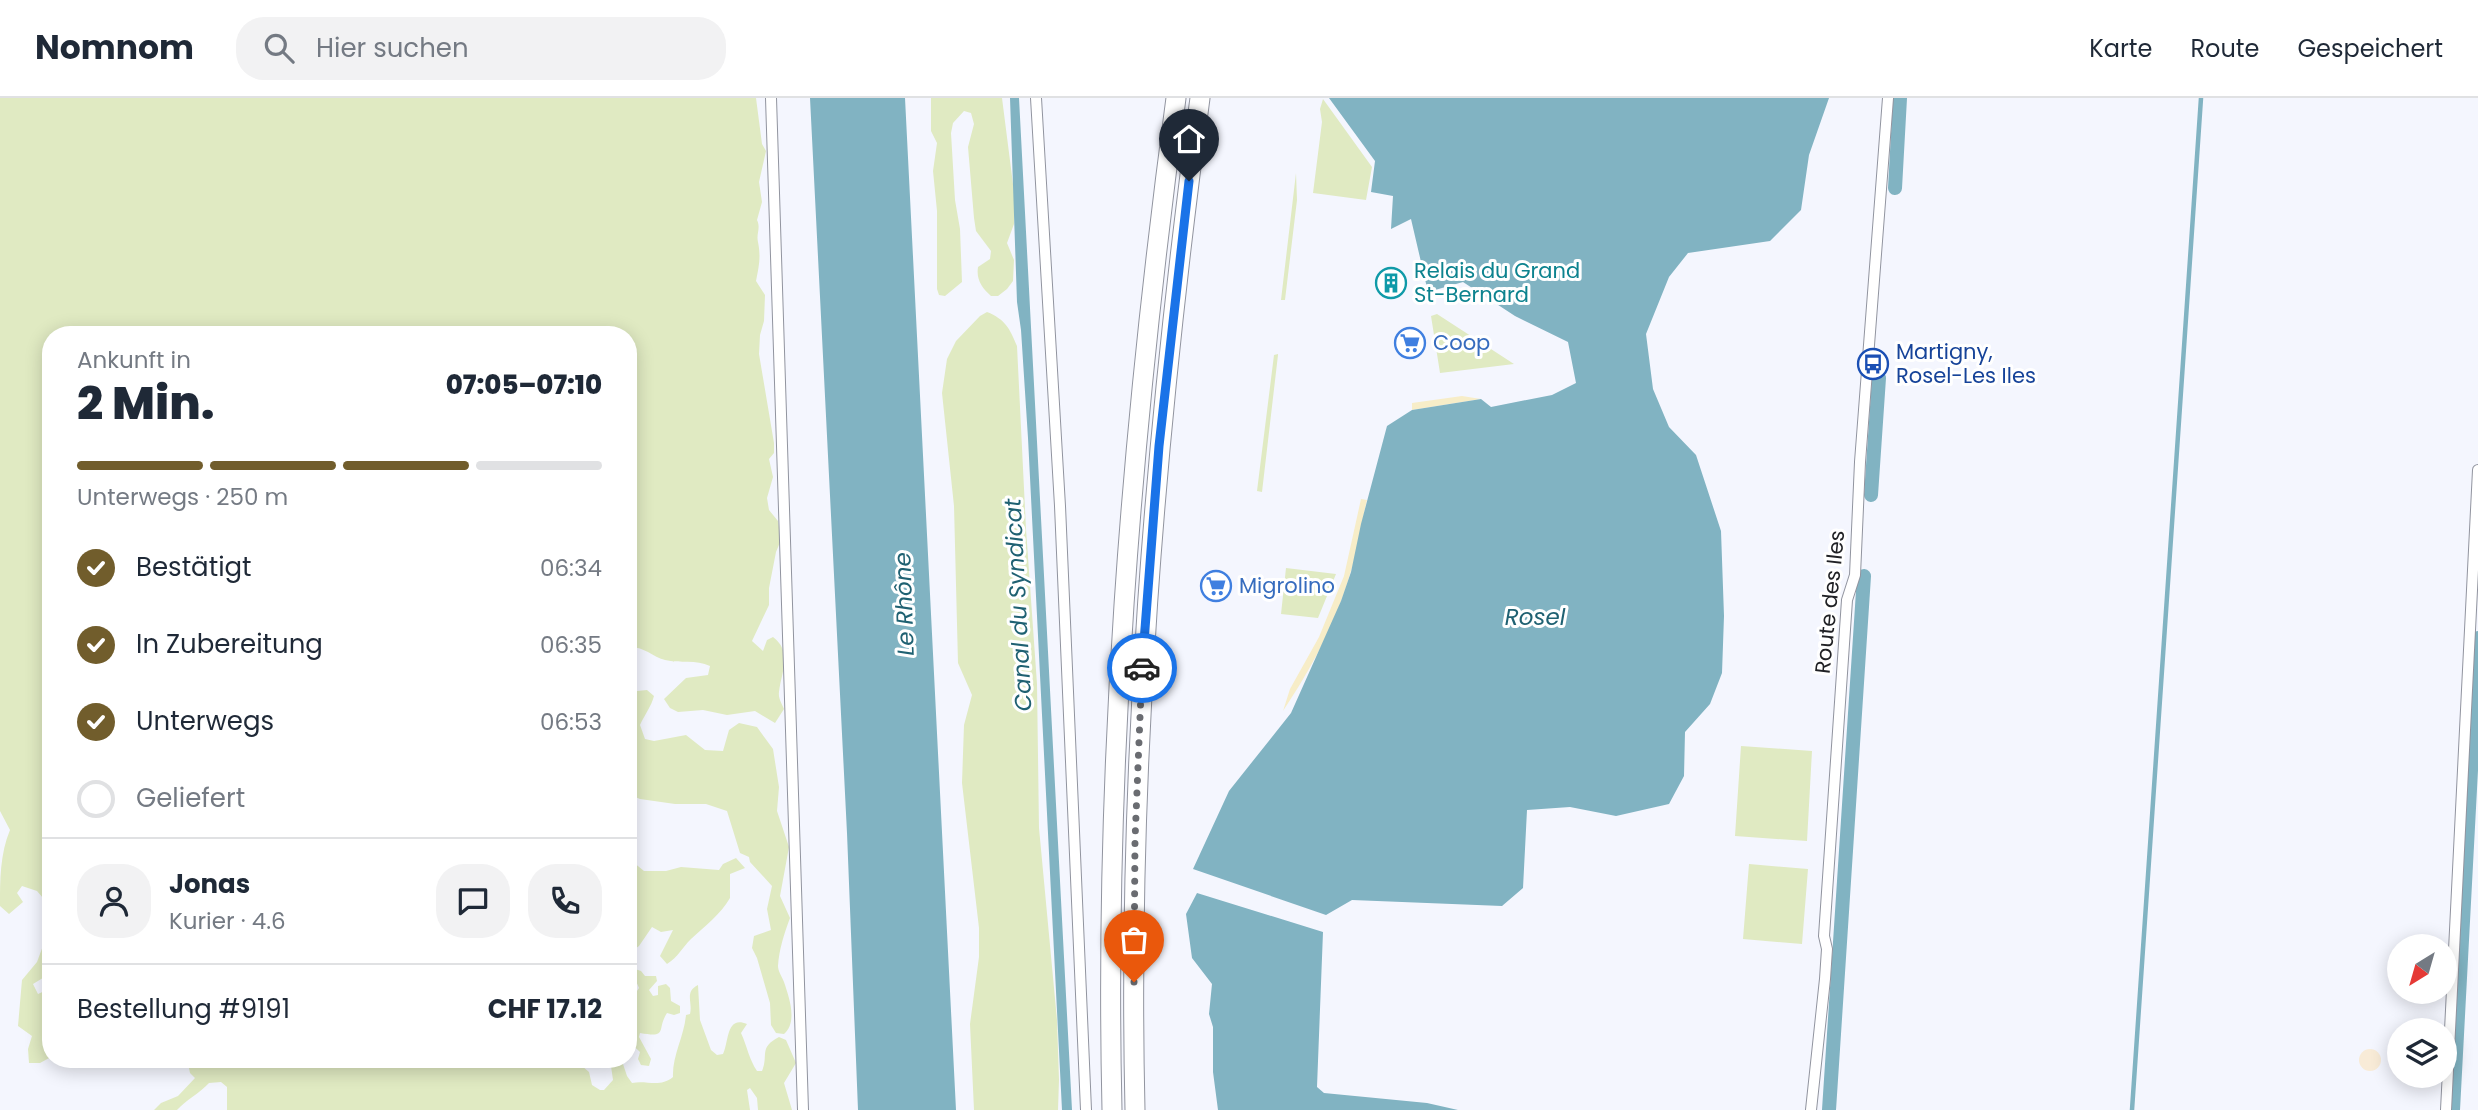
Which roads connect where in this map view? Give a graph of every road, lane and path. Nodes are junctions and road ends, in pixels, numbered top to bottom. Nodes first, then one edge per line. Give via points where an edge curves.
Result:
1 (771, 98) edge
2 (1036, 98) edge
3 (1177, 98) edge
4 (1200, 98) edge
5 (1888, 98) edge
6 (2478, 470) edge
7 (803, 1110) edge
8 (1086, 1110) edge
9 (1112, 1110) edge
10 (1136, 1110) edge
11 (1811, 1110) edge
12 (2446, 1110) edge

1 - 7 street
2 - 8 street via 1060,506
3 - 9 highway via 1142,374 1118,686
4 - 10 highway via 1165,380 1146,612 1135,840
5 - 11 street, Route des Iles via 1855,575 1847,600 1833,795 1825,978
6 - 12 street

